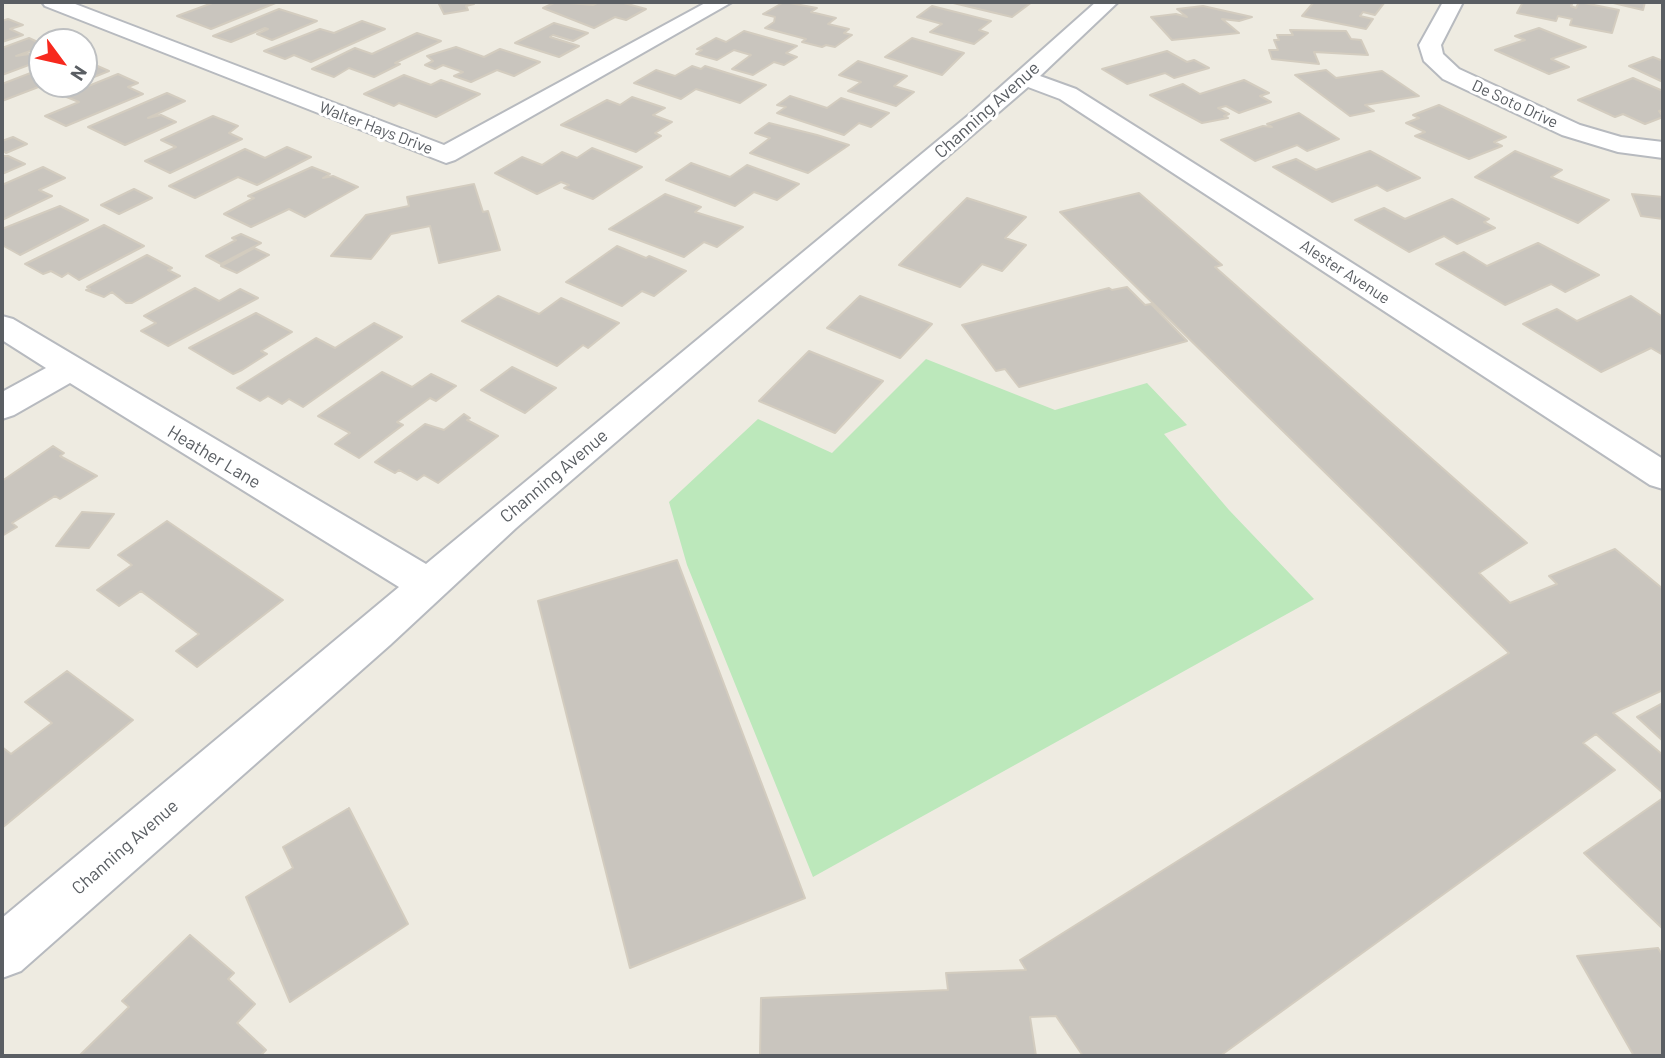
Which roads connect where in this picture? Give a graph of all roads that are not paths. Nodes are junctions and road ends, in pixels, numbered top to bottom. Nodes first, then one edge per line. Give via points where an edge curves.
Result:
1 (52, 2) edge
2 (722, 2) edge
3 (1108, 2) edge
4 (1453, 2) edge
5 (1023, 77) junction
6 (1663, 150) edge
7 (2, 326) edge
8 (69, 369) junction
9 (2, 407) edge
10 (1663, 477) edge
11 (428, 585) junction
12 (2, 952) edge

1 - 2 street, Walter Hays Drive via 446,155
3 - 5 street, Channing Avenue
4 - 6 street, De Soto Drive via 1430,45 1432,56 1451,74 1590,136 1618,145
5 - 10 street, Alester Avenue via 1068,94
5 - 11 street, Channing Avenue
7 - 8 street, Heather Lane
8 - 9 street
8 - 11 street, Heather Lane
11 - 12 street, Channing Avenue

